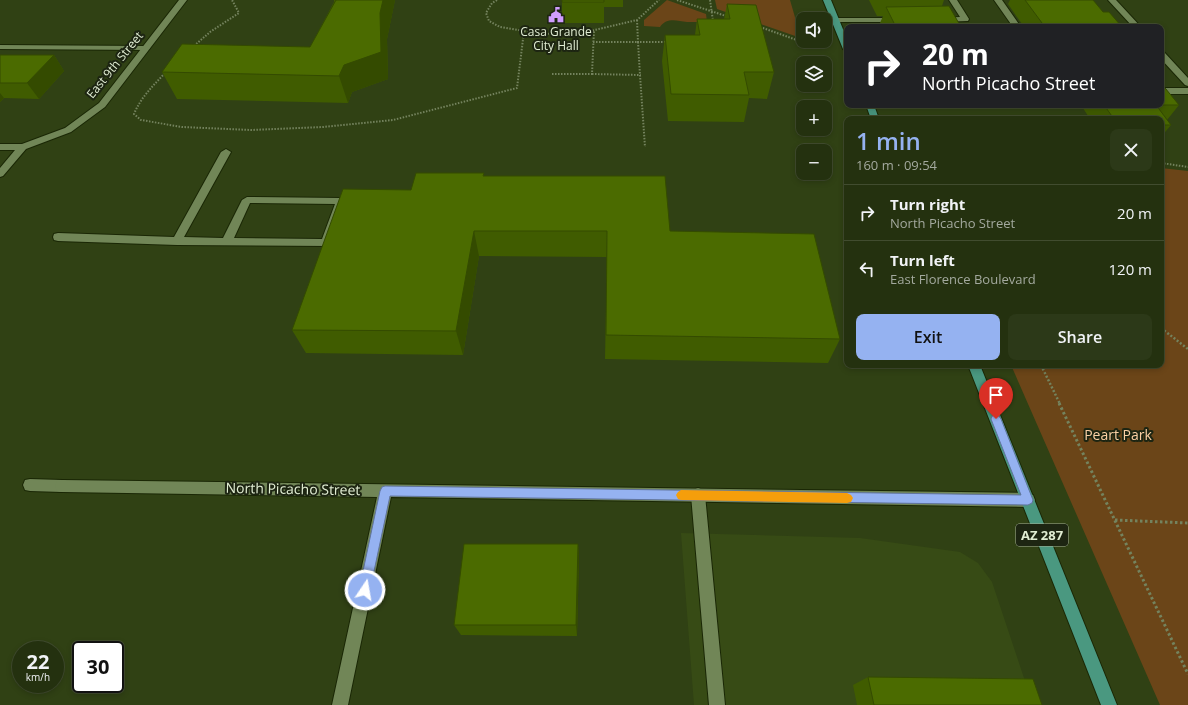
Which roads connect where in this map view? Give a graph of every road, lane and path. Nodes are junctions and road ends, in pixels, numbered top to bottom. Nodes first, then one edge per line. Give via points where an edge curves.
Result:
1 (183, 0) edge
2 (232, 0) edge
3 (497, 0) edge
4 (659, 0) edge
5 (677, 0) edge
6 (710, 0) edge
7 (827, 0) edge
8 (953, 0) edge
9 (998, 0) edge
10 (1112, 0) edge
11 (712, 11) junction
12 (727, 16) edge
13 (637, 20) junction
14 (835, 20) junction
15 (904, 20) edge
16 (934, 20) edge
17 (1015, 24) edge
18 (1134, 24) edge
19 (714, 25) edge
20 (756, 26) edge
21 (594, 30) junction
22 (524, 31) junction
23 (796, 40) edge
24 (593, 42) junction
25 (638, 42) junction
26 (670, 42) edge
27 (844, 42) edge
28 (0, 47) edge
29 (146, 48) junction
30 (192, 48) edge
31 (1164, 57) edge
32 (169, 68) edge
33 (552, 74) dead end
34 (592, 74) junction
35 (640, 75) junction
36 (1188, 83) edge
37 (1164, 90) edge
38 (1188, 91) edge
39 (0, 146) edge
40 (23, 147) junction
41 (645, 147) dead end
42 (226, 152) dead end
43 (1164, 163) edge
44 (1188, 167) edge
45 (0, 174) edge
46 (58, 237) dead end
47 (177, 241) junction
48 (227, 241) junction
49 (1164, 330) edge
50 (1188, 349) edge
51 (975, 368) edge
52 (1042, 368) edge
53 (30, 485) dead end
54 (385, 491) junction
55 (698, 495) junction
56 (1028, 500) junction
57 (1115, 520) junction
58 (1188, 523) edge
59 (1188, 674) edge
60 (340, 705) edge
61 (717, 705) edge
62 (1109, 705) edge

1 - 29 street, East 9th Street
2 - 30 path via 239,13 210,32
3 - 22 path via 486,13 489,21 500,27
4 - 13 path
5 - 11 path
6 - 11 path
7 - 14 main road
8 - 16 street via 965,19
9 - 17 street
10 - 18 street
11 - 12 path
11 - 19 path
13 - 21 path
13 - 25 path
14 - 15 street
14 - 27 main road
20 - 23 path
21 - 22 path via 582,33 542,34
21 - 24 path
22 - 32 path via 517,88 393,120 323,127 236,129 182,127 141,120 134,114 136,107
24 - 25 path
24 - 34 path
25 - 26 path
25 - 35 path
28 - 29 street
29 - 40 street, East 9th Street via 102,105 68,130
31 - 36 street
33 - 34 path
34 - 35 path
35 - 41 path
37 - 38 street
39 - 40 street
40 - 45 street, East 9th Street
42 - 47 street
43 - 44 path
46 - 47 street
47 - 48 street
48 - 48 street via 247,200 341,201 326,242
49 - 50 path
51 - 56 main road, AZ 287
52 - 57 path
53 - 54 street, North Picacho Street
54 - 55 street, North Picacho Street
54 - 60 street
55 - 56 street, North Picacho Street
55 - 61 street
56 - 62 main road, AZ 287
57 - 58 path
57 - 59 path

